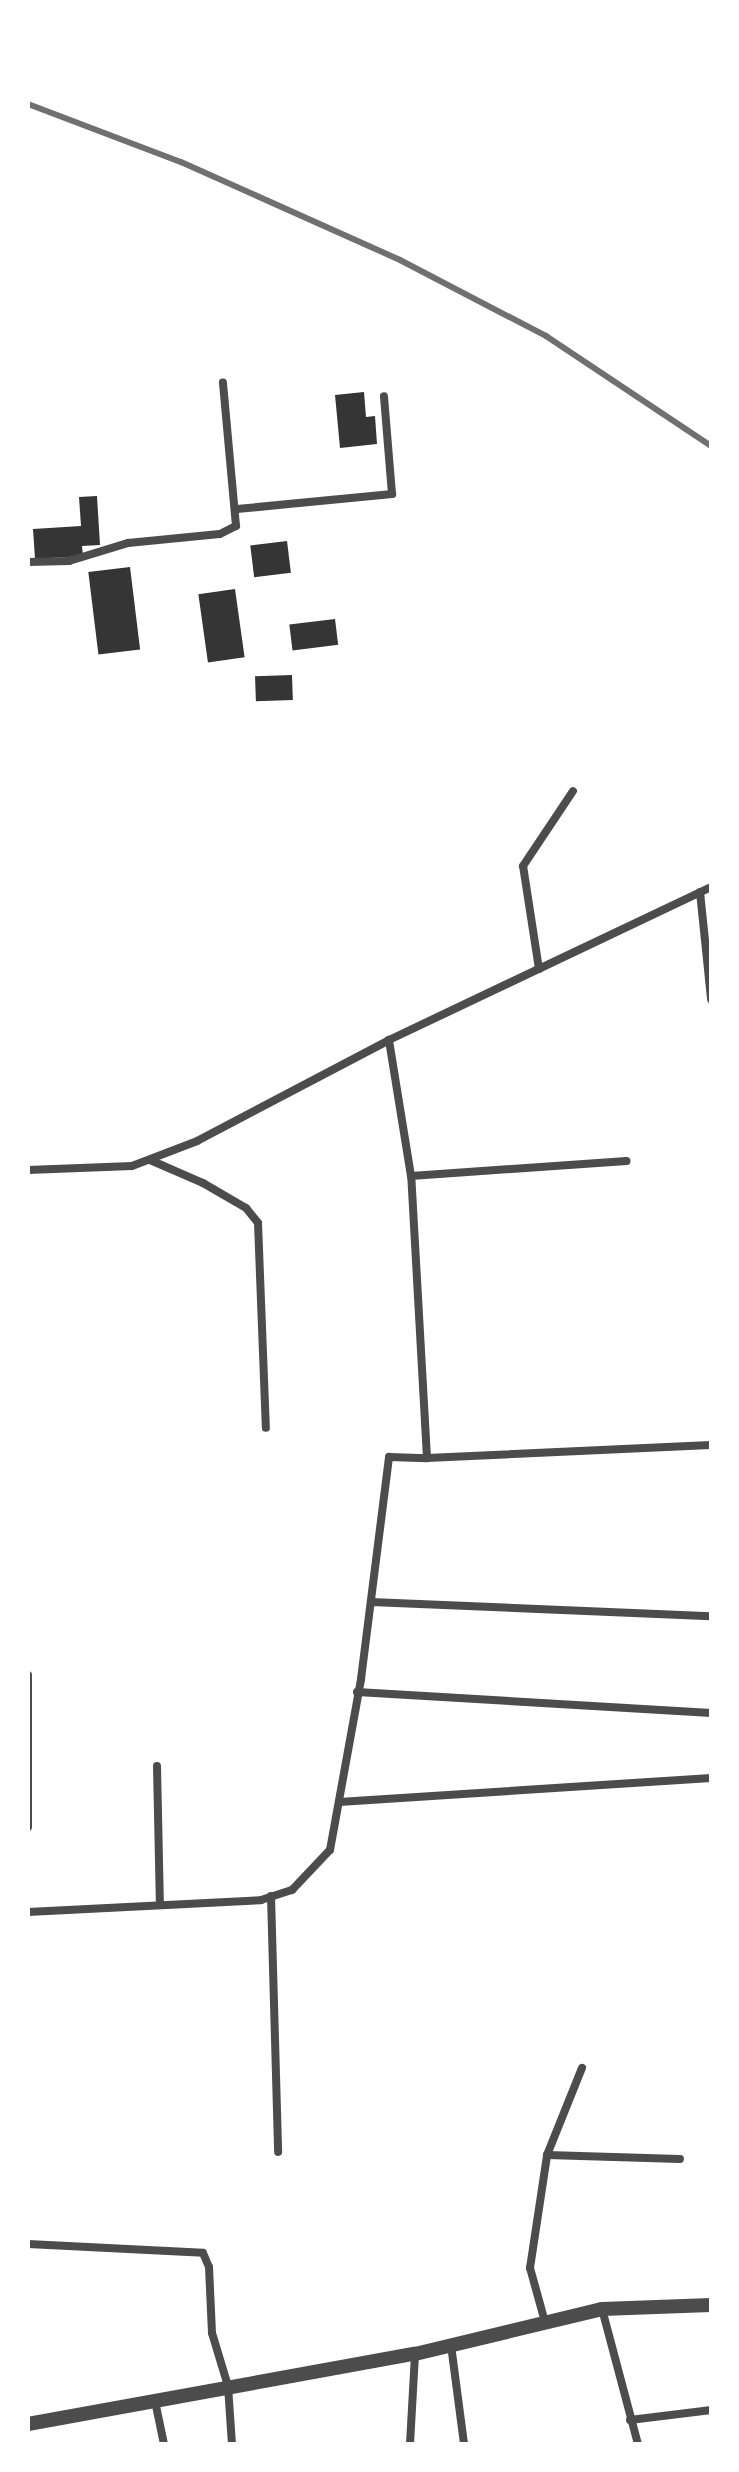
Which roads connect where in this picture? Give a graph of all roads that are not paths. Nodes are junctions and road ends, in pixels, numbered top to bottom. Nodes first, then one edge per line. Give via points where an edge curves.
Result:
1 (223, 383) dead end
2 (384, 396) dead end
3 (237, 509) junction
4 (28, 562) edge
5 (573, 791) dead end
6 (711, 887) edge
7 (700, 892) junction
8 (539, 969) junction
9 (711, 999) edge
10 (389, 1040) junction
11 (150, 1160) junction
12 (626, 1161) dead end
13 (28, 1170) edge
14 (411, 1176) junction
15 (266, 1428) dead end
16 (711, 1445) edge
17 (427, 1458) junction
18 (371, 1602) junction
19 (711, 1616) edge
20 (28, 1675) edge
21 (357, 1692) junction
22 (711, 1713) edge
23 (157, 1766) dead end
24 (711, 1778) edge
25 (339, 1802) junction
26 (28, 1827) edge
27 (271, 1896) junction
28 (160, 1905) junction
29 (28, 1912) edge
30 (582, 2068) dead end
31 (278, 2152) dead end
32 (547, 2155) junction
33 (680, 2159) dead end
34 (28, 2244) edge
35 (711, 2305) edge
36 (602, 2309) junction
37 (545, 2322) junction
38 (451, 2345) junction
39 (415, 2354) junction
40 (228, 2386) junction
41 (155, 2400) junction
42 (711, 2410) edge
43 (630, 2420) junction
44 (28, 2424) edge
45 (164, 2444) edge
46 (232, 2444) edge
47 (410, 2444) edge
48 (464, 2444) edge
49 (638, 2444) edge

1 - 3 street
2 - 3 street via 392,494
3 - 4 street via 236,526 220,534 128,543 69,561
5 - 8 street via 523,866
6 - 7 street
7 - 8 street
7 - 9 street
8 - 10 street
10 - 11 street
10 - 14 street
11 - 13 street via 132,1166
11 - 15 street via 246,1208 258,1223
12 - 14 street
14 - 17 street
16 - 17 street
17 - 18 street via 389,1457
18 - 19 street
18 - 21 street
20 - 26 street
21 - 22 street
21 - 25 street
23 - 28 street
24 - 25 street
25 - 27 street via 330,1850 292,1890
27 - 28 street
27 - 31 street
28 - 29 street
30 - 32 street
32 - 33 street
32 - 37 street via 530,2268
34 - 40 street via 203,2253 209,2267 212,2333
35 - 36 street
36 - 37 street
36 - 43 street
37 - 38 street
38 - 39 street
38 - 48 street
39 - 40 street
39 - 47 street
40 - 41 street
40 - 46 street
41 - 44 street
41 - 45 street
42 - 43 street
43 - 49 street

